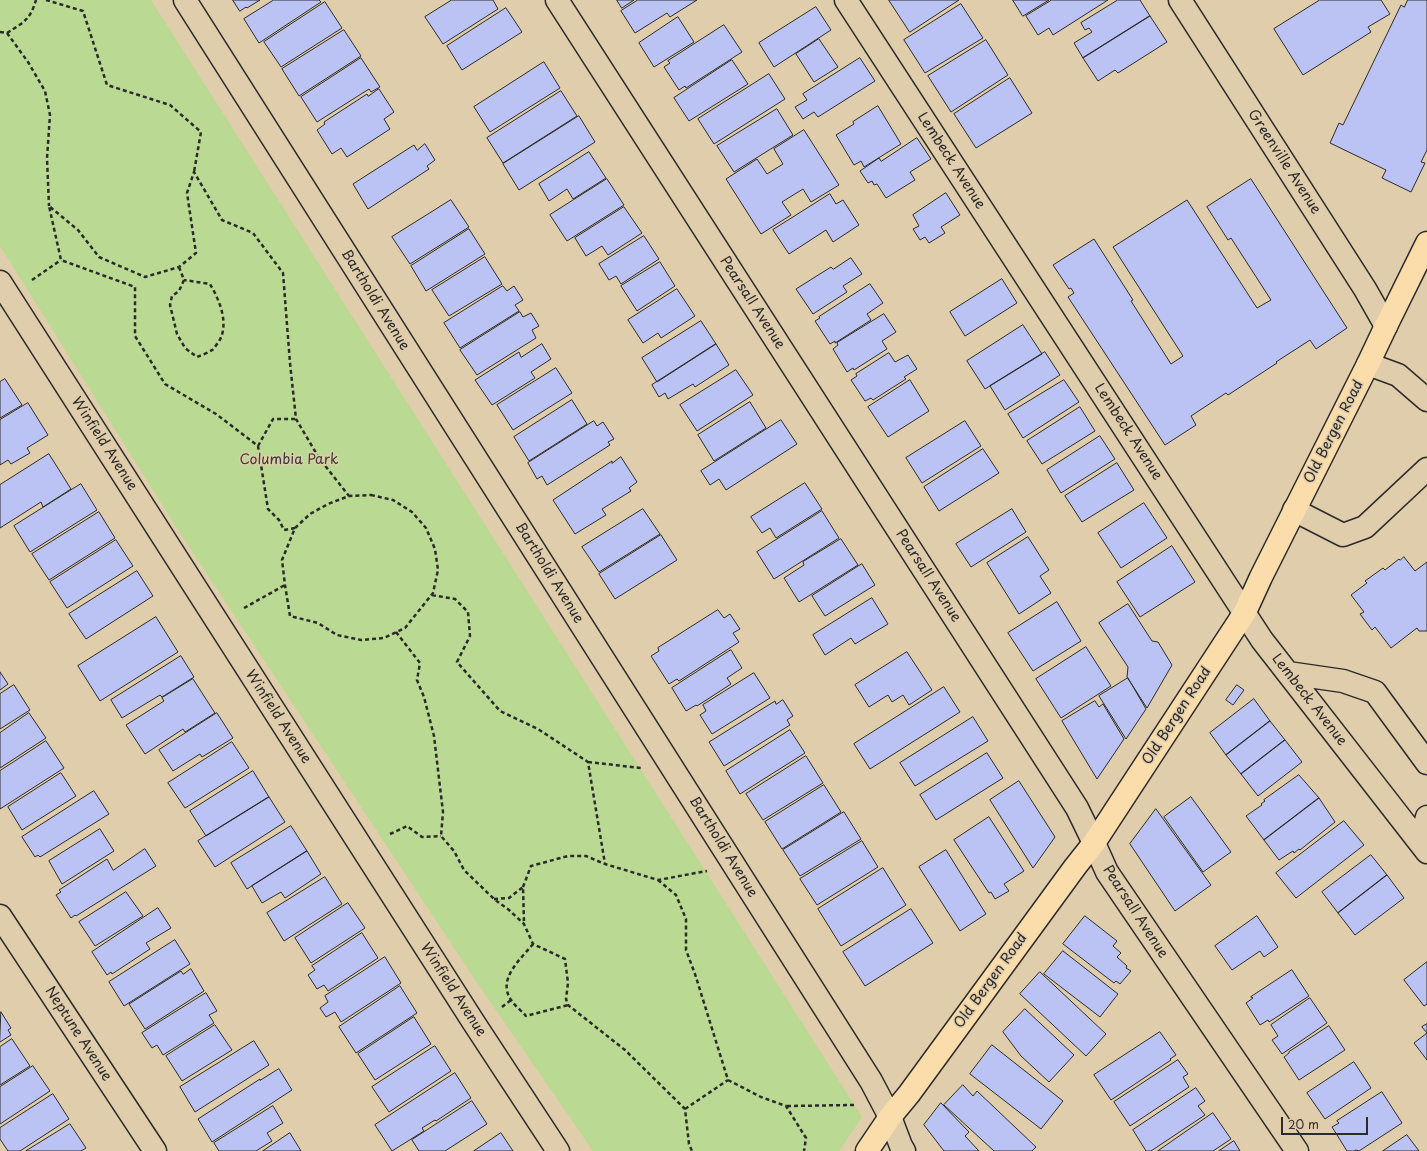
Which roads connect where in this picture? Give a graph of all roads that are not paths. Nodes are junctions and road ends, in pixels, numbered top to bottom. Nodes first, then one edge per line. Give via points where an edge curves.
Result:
1 (185, 0) edge
2 (557, 0) edge
3 (846, 0) edge
4 (1180, 0) edge
5 (1427, 243) edge
6 (0, 282) edge
7 (1386, 326) junction
8 (1368, 364) junction
9 (1427, 400) edge
10 (1427, 469) edge
11 (1294, 510) junction
12 (1245, 612) junction
13 (1288, 673) junction
14 (1427, 763) edge
15 (1427, 817) edge
16 (1094, 843) junction
17 (1424, 848) edge
18 (0, 916) edge
19 (890, 1117) junction
20 (155, 1151) edge
21 (558, 1151) edge
22 (867, 1151) edge
23 (904, 1151) edge
24 (1298, 1151) edge

1 - 19 street, Bartholdi Avenue via 871,1081
2 - 16 street, Pearsall Avenue via 1067,792
3 - 12 street, Lembeck Avenue
4 - 7 street, Greenville Avenue via 1365,289
5 - 7 main road, Old Bergen Road
6 - 21 street, Winfield Avenue
7 - 8 main road, Old Bergen Road
8 - 9 street via 1398,375
8 - 11 main road, Old Bergen Road
10 - 11 street via 1365,527 1343,535
11 - 12 main road, Old Bergen Road
12 - 13 street, Lembeck Avenue via 1262,640
12 - 16 main road, Old Bergen Road
13 - 14 street via 1343,681 1375,692
13 - 17 street, Lembeck Avenue
15 - 17 street
16 - 19 main road, Old Bergen Road
16 - 24 street, Pearsall Avenue via 1107,872
18 - 20 street, Neptune Avenue
19 - 22 main road, Old Bergen Road
19 - 23 street, Bartholdi Avenue

